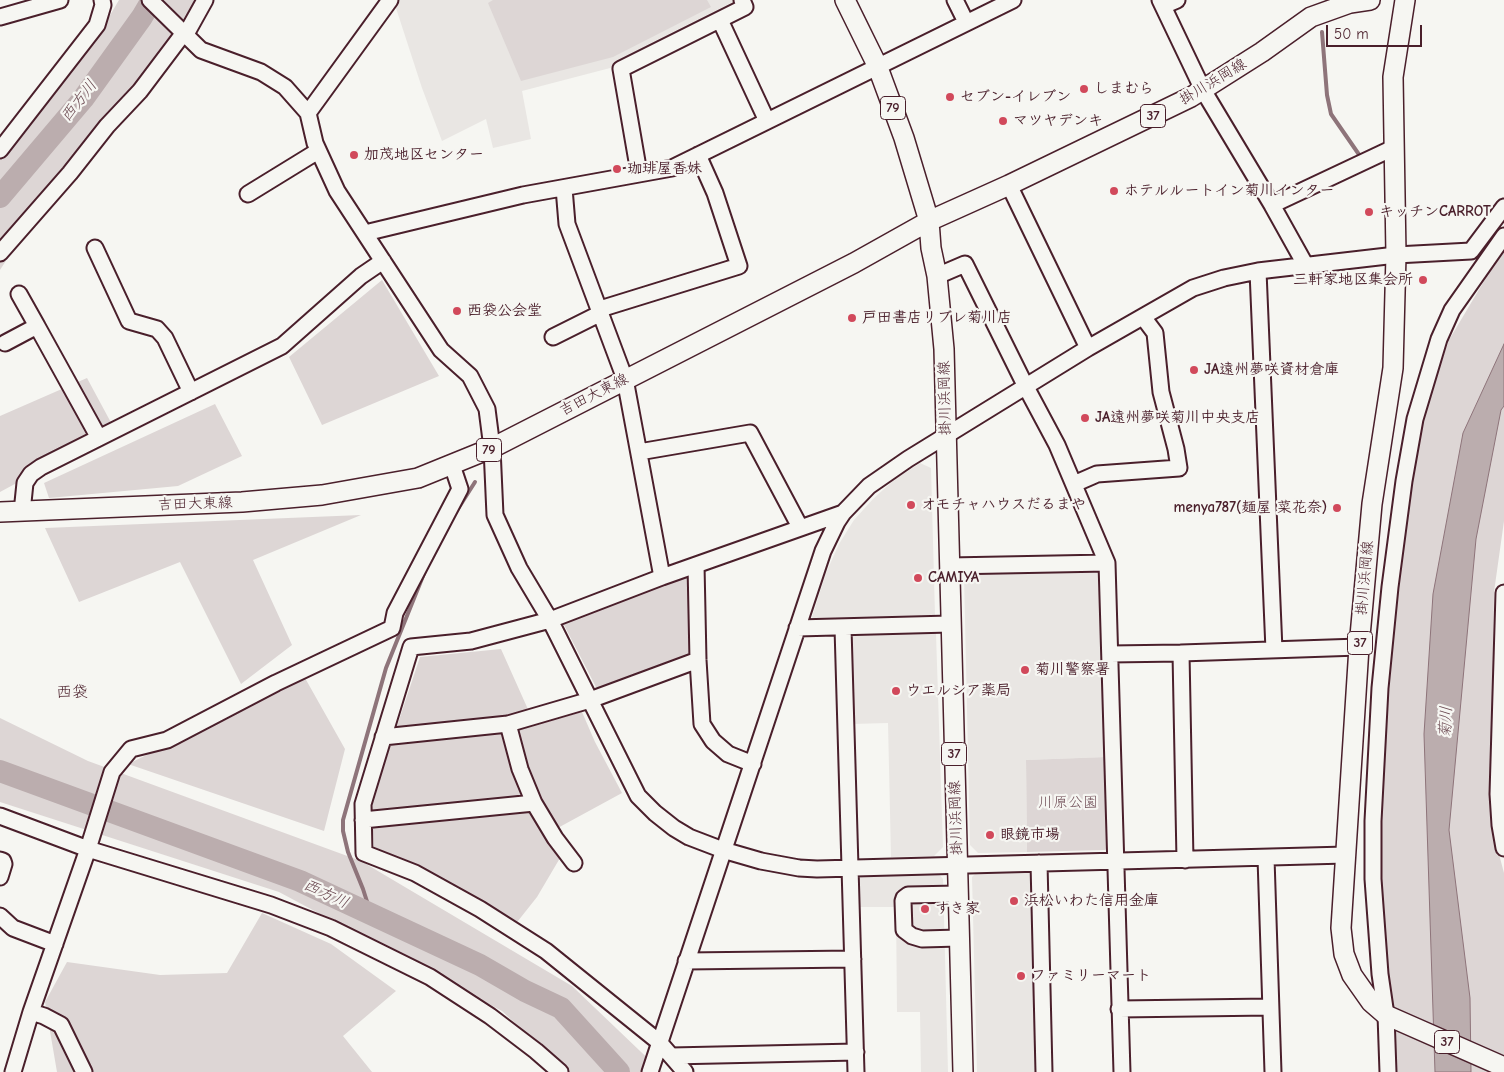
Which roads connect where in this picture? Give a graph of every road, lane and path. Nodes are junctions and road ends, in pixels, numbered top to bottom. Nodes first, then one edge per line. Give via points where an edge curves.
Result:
1 (60, 0) edge
2 (102, 0) edge
3 (150, 0) edge
4 (205, 0) edge
5 (742, 0) edge
6 (845, 0) edge
7 (955, 0) edge
8 (1013, 0) edge
9 (1370, 0) edge
10 (1405, 0) edge
11 (384, 2) edge
12 (1167, 2) edge
13 (0, 17) edge
14 (720, 20) junction
15 (966, 22) junction
16 (184, 35) junction
17 (877, 66) junction
18 (1203, 90) junction
19 (308, 113) junction
20 (767, 120) junction
21 (1393, 148) junction
22 (0, 150) edge
23 (318, 151) junction
24 (698, 155) junction
25 (639, 174) junction
26 (1009, 185) junction
27 (564, 188) junction
28 (248, 194) dead end
29 (1272, 206) junction
30 (1504, 207) edge
31 (929, 221) junction
32 (365, 234) junction
33 (1504, 236) edge
34 (95, 248) dead end
35 (0, 252) edge
36 (1396, 255) junction
37 (383, 261) junction
38 (1306, 266) junction
39 (1258, 271) junction
40 (937, 276) junction
41 (19, 294) dead end
42 (600, 311) junction
43 (1143, 317) junction
44 (37, 326) junction
45 (553, 336) dead end
46 (5, 343) dead end
47 (1088, 348) junction
48 (625, 379) junction
49 (1026, 387) junction
50 (191, 392) junction
51 (945, 435) junction
52 (99, 438) junction
53 (492, 448) junction
54 (639, 452) junction
55 (452, 465) junction
56 (1074, 484) junction
57 (0, 512) edge
58 (22, 512) junction
59 (843, 513) junction
60 (800, 527) junction
61 (1107, 563) junction
62 (696, 565) junction
63 (949, 566) junction
64 (662, 577) junction
65 (1504, 593) edge
66 (550, 620) junction
67 (797, 628) junction
68 (843, 628) junction
69 (955, 629) junction
70 (1359, 647) junction
71 (1274, 650) junction
72 (1181, 653) junction
73 (1110, 654) junction
74 (698, 660) junction
75 (590, 700) junction
76 (508, 724) junction
77 (383, 737) junction
78 (753, 764) junction
79 (534, 803) junction
80 (0, 816) edge
81 (363, 820) junction
82 (88, 846) junction
83 (1504, 848) edge
84 (723, 850) junction
85 (1346, 856) junction
86 (1266, 858) junction
87 (0, 860) edge
88 (1185, 860) junction
89 (1114, 862) junction
90 (574, 863) dead end
91 (1039, 863) junction
92 (957, 865) junction
93 (852, 868) junction
94 (0, 876) edge
95 (958, 894) junction
96 (0, 916) edge
97 (959, 938) junction
98 (55, 944) junction
99 (853, 960) junction
100 (686, 961) junction
101 (1270, 1007) junction
102 (1120, 1009) junction
103 (31, 1012) junction
104 (1388, 1016) junction
105 (657, 1048) junction
106 (856, 1052) junction
107 (671, 1056) junction
108 (1504, 1067) edge
109 (13, 1072) edge
110 (84, 1072) edge
111 (560, 1072) edge
112 (650, 1072) edge
113 (685, 1072) edge
114 (856, 1072) edge
115 (963, 1072) edge
116 (1044, 1072) edge
117 (1122, 1072) edge
118 (1272, 1072) edge
119 (1388, 1072) edge

1 - 13 street
2 - 22 street via 96,25
3 - 16 street
4 - 16 street
5 - 14 street via 745,7
6 - 17 main road, 79
7 - 15 street
8 - 15 street
9 - 18 main road, 掛川浜岡線 / 37 via 1350,3 1311,17
10 - 21 main road, 掛川浜岡線 / 37 via 1393,77
11 - 19 street
12 - 18 street
14 - 20 street
14 - 25 street via 621,69
15 - 17 street
16 - 19 street via 201,50 269,77 290,91
16 - 35 street via 140,91
17 - 20 street
17 - 31 main road, 79 via 904,138
18 - 26 main road, 掛川浜岡線 / 37
18 - 29 street
19 - 23 street
20 - 24 street
21 - 29 street
21 - 36 main road, 掛川浜岡線 / 37
23 - 28 street
23 - 32 street via 337,190
24 - 25 street via 672,168
24 - 42 street via 715,193 739,266
25 - 27 street
26 - 31 main road, 掛川浜岡線 / 37
26 - 47 street
27 - 32 street
27 - 42 street via 566,224
29 - 38 street
30 - 36 street via 1471,251
31 - 40 main road, 掛川浜岡線 / 37
31 - 48 main road, 吉田大東線 / 79 via 854,263
32 - 37 street
33 - 104 street via 1452,310 1439,339 1415,418 1404,481 1380,688 1373,821 1380,974
34 - 50 street via 129,320 161,333
36 - 38 street
36 - 70 main road, 掛川浜岡線 / 37 via 1393,368 1372,504
37 - 50 street via 361,276 282,346
37 - 53 street via 441,350 470,376 486,409
38 - 39 street
39 - 43 street via 1193,288
39 - 71 street
40 - 49 street via 965,264
40 - 51 main road, 掛川浜岡線 / 37 via 944,349
41 - 44 street
42 - 45 street
42 - 48 street
43 - 47 street
43 - 56 street via 1155,333 1161,392 1179,468 1096,474
44 - 46 street
44 - 52 street
47 - 49 street
48 - 53 main road, 吉田大東線 / 79
48 - 54 street
49 - 51 street
49 - 56 street via 1057,444
50 - 52 street
51 - 59 street via 869,486
51 - 63 main road, 掛川浜岡線 / 37
52 - 58 street via 31,474 25,483
53 - 55 main road, 吉田大東線 / 79
53 - 66 street via 495,515 519,568
54 - 60 street via 750,433
54 - 64 street
55 - 58 main road, 吉田大東線 / 79 via 418,478 322,495
55 - 82 street via 460,488 395,612 392,628 167,740 130,749 112,772
56 - 61 street
57 - 58 main road, 吉田大東線 / 79
59 - 60 street
59 - 67 street via 823,551
60 - 62 street
61 - 63 street via 1048,567
61 - 73 street
62 - 64 street
62 - 74 street
63 - 69 main road, 掛川浜岡線 / 37
64 - 66 street
65 - 83 street via 1498,794
66 - 75 street
66 - 77 street via 471,641 411,647
67 - 68 street
67 - 78 street
68 - 69 street
68 - 93 street
69 - 92 main road, 掛川浜岡線 / 37
70 - 71 street
70 - 85 main road, 掛川浜岡線 / 37
71 - 72 street
72 - 73 street
72 - 88 street
73 - 89 street
74 - 75 street
74 - 78 street via 702,724 713,741 728,754
75 - 76 street
75 - 84 street via 638,796 655,813 689,837
76 - 77 street
76 - 79 street via 520,769
77 - 81 street via 363,804
78 - 84 street
79 - 81 street
79 - 90 street
80 - 82 street
81 - 105 street via 364,853 415,873 546,951
82 - 98 street
82 - 111 street via 271,905 331,928 430,977 490,1016
84 - 93 street via 799,868
84 - 100 street
85 - 86 street
85 - 104 main road, 掛川浜岡線 / 37 via 1341,928 1344,954 1352,975 1371,1002
86 - 88 street
86 - 101 street
87 - 94 street via 4,864
88 - 89 street
89 - 91 street
89 - 102 street
91 - 92 street
91 - 116 street
92 - 93 street
92 - 95 main road, 掛川浜岡線 / 37
93 - 99 street
95 - 97 main road, 掛川浜岡線 / 37
95 - 97 street via 908,895 904,898 904,930 922,938
96 - 98 street via 13,928
97 - 115 main road, 掛川浜岡線 / 37
98 - 103 street
99 - 100 street
99 - 106 street
100 - 105 street
101 - 102 street
101 - 118 street
102 - 117 street
103 - 109 street
103 - 110 street via 61,1024
104 - 108 main road, 掛川浜岡線 / 37
104 - 119 street
105 - 107 street
105 - 112 street
106 - 107 street
106 - 114 street
107 - 113 street

